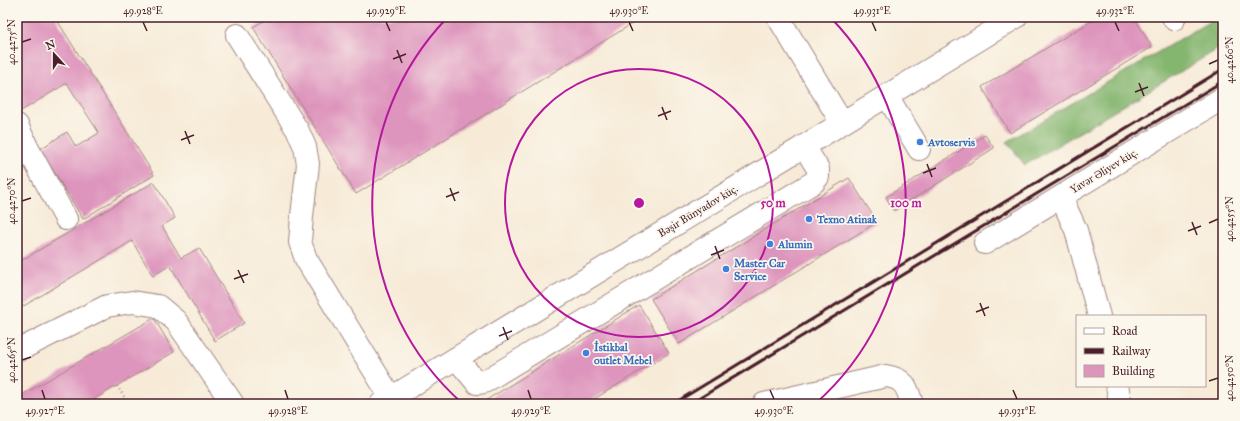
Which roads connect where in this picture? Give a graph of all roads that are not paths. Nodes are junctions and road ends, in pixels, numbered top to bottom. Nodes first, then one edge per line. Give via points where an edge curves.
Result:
1 (778, 17) edge
2 (1016, 17) edge
3 (237, 35) dead end
4 (887, 96) junction
5 (1223, 98) edge
6 (842, 123) junction
7 (17, 125) edge
8 (804, 146) junction
9 (919, 149) dead end
10 (22, 152) edge
11 (1061, 197) junction
12 (66, 219) dead end
13 (665, 231) junction
14 (985, 243) dead end
15 (684, 260) junction
16 (1099, 315) edge
17 (17, 351) edge
18 (456, 358) junction
19 (1117, 387) edge
20 (386, 401) edge
21 (232, 404) edge
22 (764, 404) edge
23 (912, 404) edge
24 (1121, 404) edge

1 - 6 street
2 - 4 street, Bəşir Bünyadov küç.
3 - 20 street via 298,131 305,147 308,164 300,242 306,260
4 - 6 street, Bəşir Bünyadov küç.
4 - 9 street
5 - 11 street, Yavər Əliyev küç.
6 - 8 street, Bəşir Bünyadov küç.
7 - 10 street
8 - 13 street, Bəşir Bünyadov küç.
8 - 15 street via 818,169 818,177 814,182
10 - 12 street
11 - 14 street, Yavər Əliyev küç.
11 - 16 street via 1076,230
13 - 15 street
13 - 18 street, Bəşir Bünyadov küç.
15 - 18 street via 484,382 477,383 471,378
17 - 21 street via 108,306 132,302 158,306 176,321
18 - 20 street, Bəşir Bünyadov küç.
19 - 24 street
22 - 23 street via 886,376 898,378 905,385

